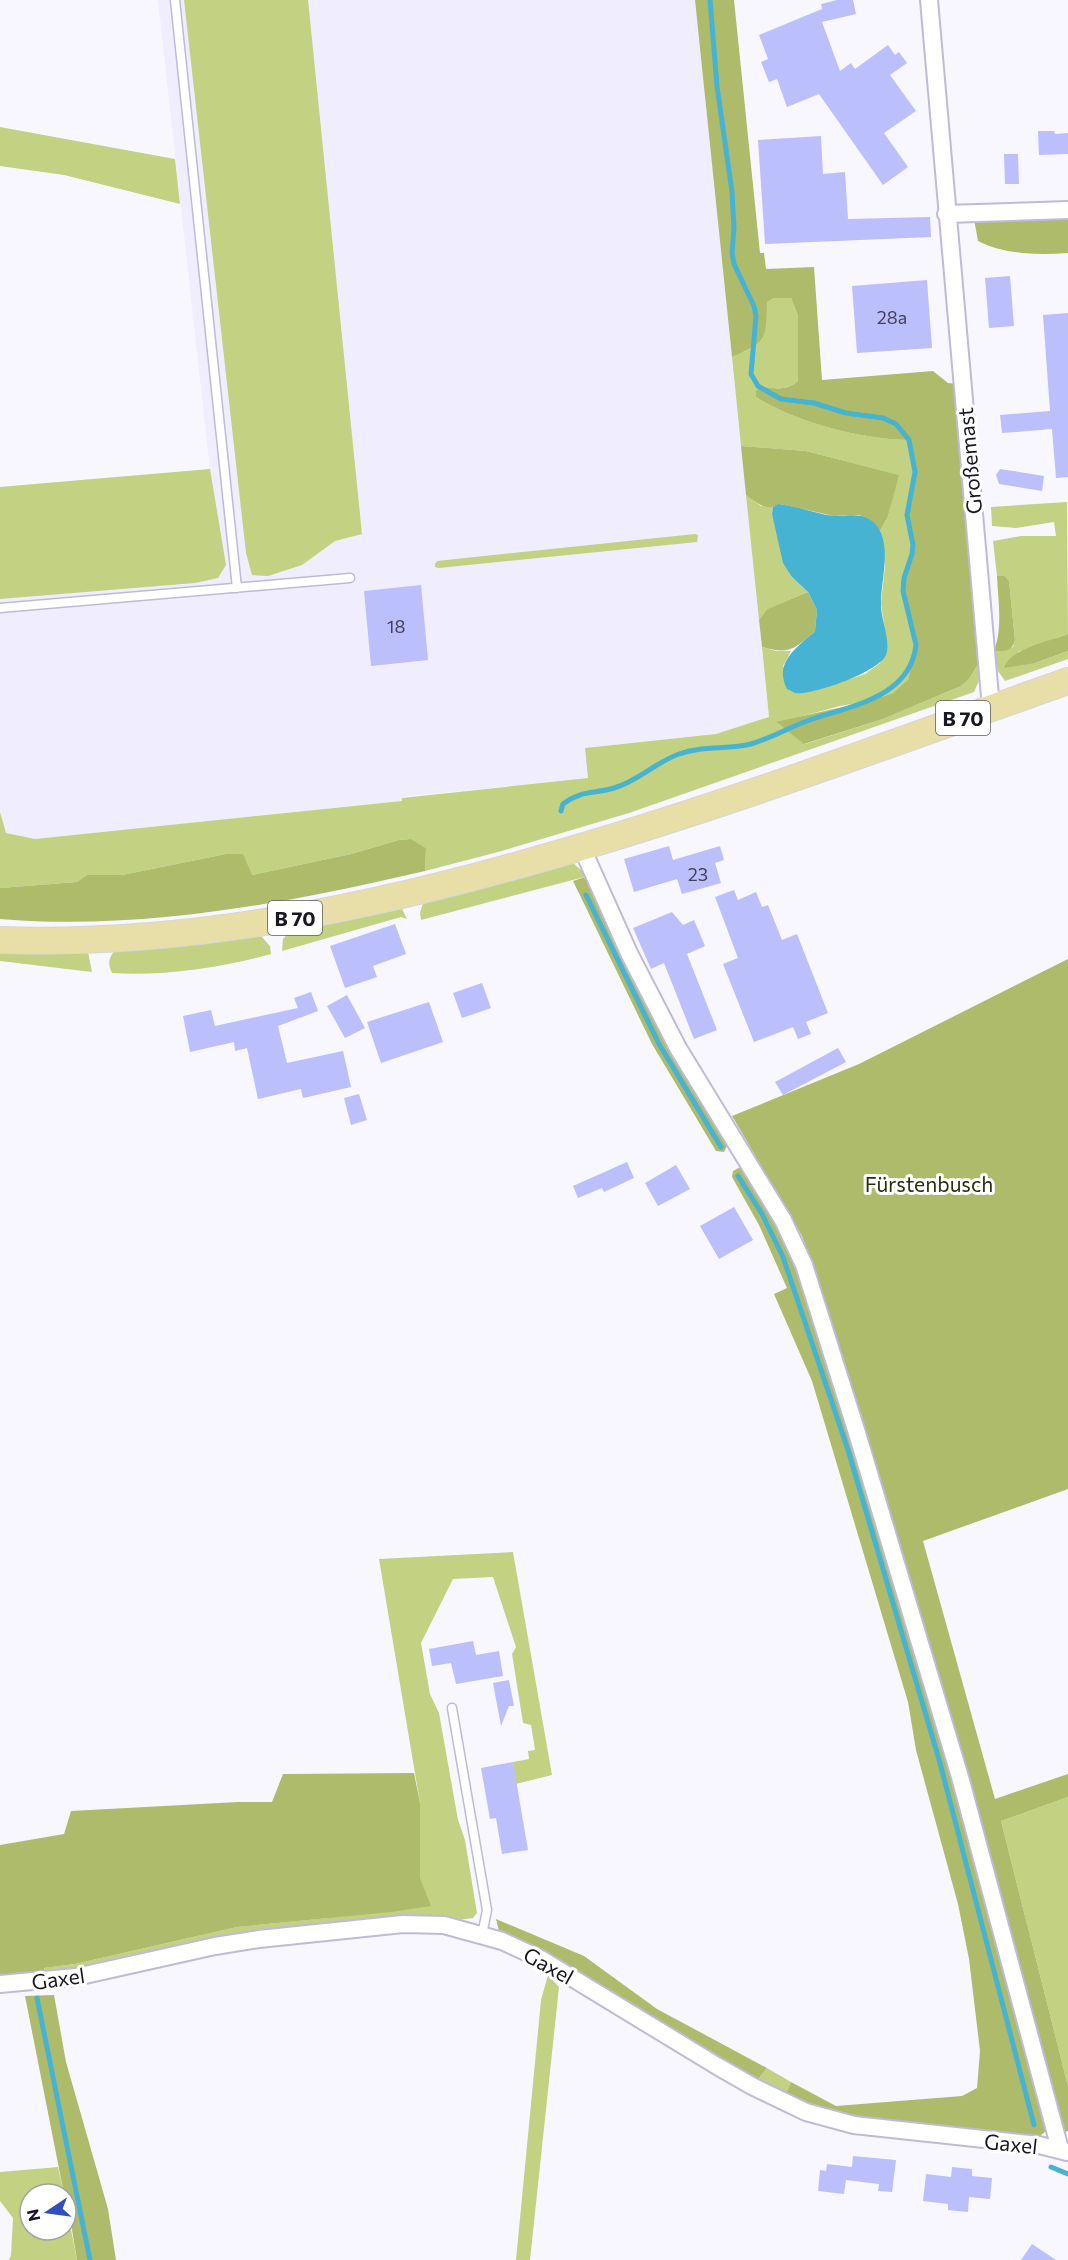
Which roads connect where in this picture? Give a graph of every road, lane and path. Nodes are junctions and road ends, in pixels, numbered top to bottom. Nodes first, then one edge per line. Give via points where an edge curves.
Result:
1 (175, 0) edge
2 (929, 0) edge
3 (1068, 210) edge
4 (946, 214) junction
5 (350, 578) dead end
6 (237, 588) junction
7 (0, 608) edge
8 (1068, 681) edge
9 (991, 708) junction
10 (582, 848) junction
11 (0, 940) edge
12 (452, 1708) dead end
13 (482, 1935) junction
14 (0, 1984) edge
15 (1064, 2151) edge

1 - 6 lane
2 - 4 street, Großemast
3 - 4 street
4 - 9 street, Großemast
5 - 6 lane
6 - 7 lane
8 - 9 main road, B 70
9 - 10 main road, B 70 via 712,807
10 - 11 main road, B 70 via 389,899 291,919 103,940
10 - 15 street via 629,953 678,1048 783,1220 804,1265 957,1768
12 - 13 lane via 487,1910
13 - 14 street, Gaxel via 425,1924 319,1932 215,1946 76,1977
13 - 15 street, Gaxel via 541,1959 717,2066 806,2112 854,2125

